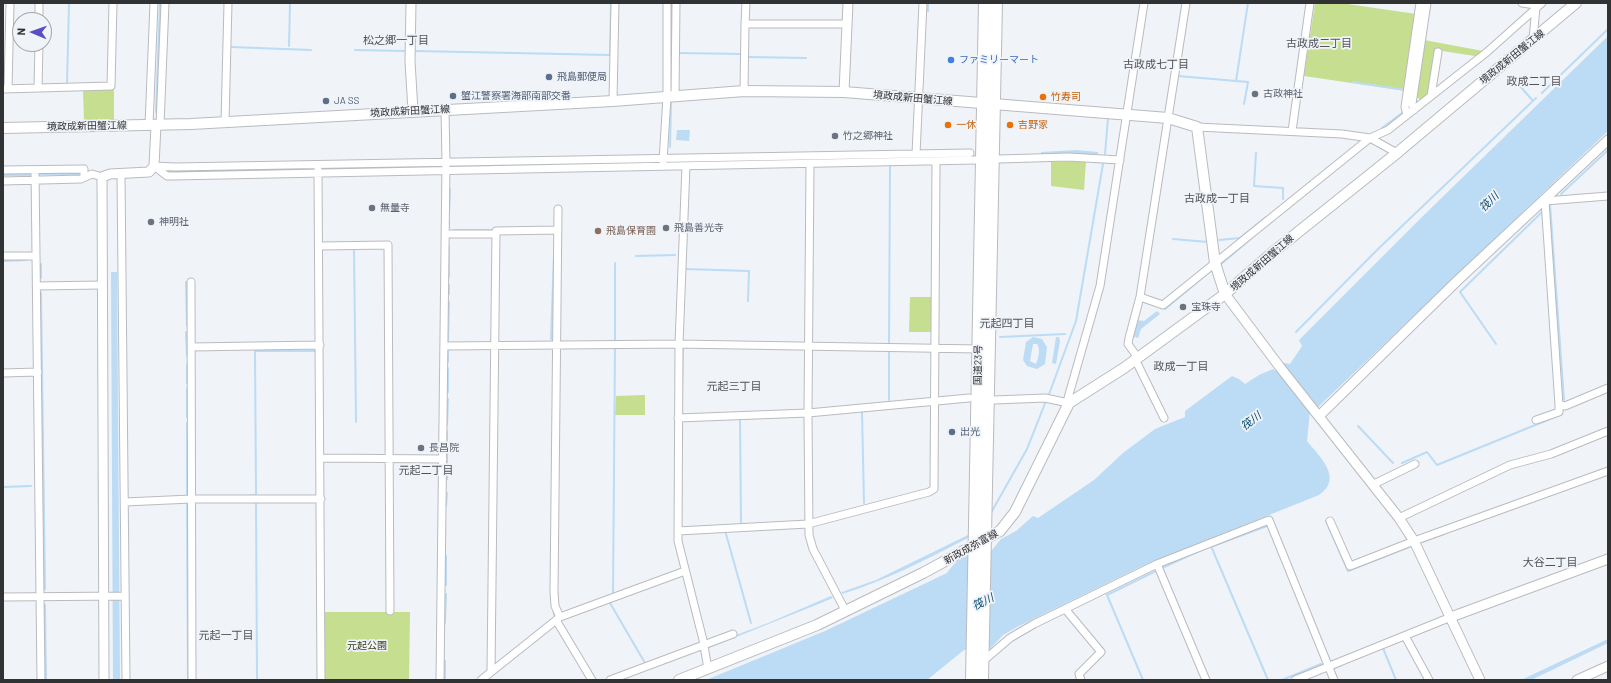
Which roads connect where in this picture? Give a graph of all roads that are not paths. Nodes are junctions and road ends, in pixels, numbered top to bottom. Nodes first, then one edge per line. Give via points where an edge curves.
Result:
1 (10, 3) edge
2 (113, 3) edge
3 (154, 3) edge
4 (165, 3) edge
5 (228, 3) edge
6 (411, 3) edge
7 (615, 3) edge
8 (667, 3) edge
9 (676, 3) edge
10 (746, 3) edge
11 (848, 3) edge
12 (923, 3) edge
13 (985, 3) edge
14 (996, 3) edge
15 (1144, 3) edge
16 (1186, 3) edge
17 (1310, 3) edge
18 (1420, 3) edge
19 (1428, 3) edge
20 (1522, 3) edge
21 (1576, 3) edge
22 (1537, 5) edge
23 (745, 24) junction
24 (847, 24) junction
25 (1533, 39) junction
26 (39, 52) edge
27 (1438, 52) dead end
28 (38, 88) junction
29 (6, 89) edge
30 (744, 91) junction
31 (844, 92) junction
32 (1431, 96) junction
33 (671, 97) junction
34 (919, 98) junction
35 (613, 101) junction
36 (988, 104) junction
37 (445, 109) junction
38 (1414, 110) junction
39 (413, 111) junction
40 (1127, 115) junction
41 (1407, 115) junction
42 (1168, 118) junction
43 (225, 122) junction
44 (155, 125) junction
45 (1197, 127) junction
46 (3, 128) edge
47 (1292, 131) junction
48 (1370, 138) junction
49 (1608, 140) edge
50 (970, 153) dead end
51 (1397, 153) junction
52 (916, 154) junction
53 (663, 157) junction
54 (976, 160) dead end
55 (999, 160) dead end
56 (1120, 160) junction
57 (446, 162) junction
58 (936, 162) junction
59 (318, 164) junction
60 (810, 164) junction
61 (154, 166) junction
62 (686, 166) junction
63 (663, 167) junction
64 (3, 170) edge
65 (35, 170) junction
66 (446, 171) junction
67 (318, 174) junction
68 (121, 175) junction
69 (84, 177) junction
70 (102, 177) junction
71 (36, 180) junction
72 (3, 181) edge
73 (1608, 196) edge
74 (1545, 201) junction
75 (558, 209) dead end
76 (558, 230) junction
77 (445, 234) junction
78 (496, 234) junction
79 (320, 246) junction
80 (3, 256) edge
81 (36, 256) junction
82 (1215, 263) junction
83 (191, 282) dead end
84 (102, 285) junction
85 (37, 286) junction
86 (1225, 294) junction
87 (1140, 297) junction
88 (679, 344) junction
89 (320, 345) junction
90 (557, 345) junction
91 (808, 345) junction
92 (444, 346) junction
93 (495, 346) junction
94 (191, 347) junction
95 (935, 348) junction
96 (979, 349) junction
97 (1136, 359) junction
98 (3, 372) edge
99 (38, 372) junction
100 (1608, 388) edge
101 (969, 398) dead end
102 (994, 400) dead end
103 (935, 401) junction
104 (1069, 403) junction
105 (1559, 405) junction
106 (808, 413) junction
107 (1318, 415) junction
108 (678, 418) junction
109 (1164, 418) dead end
110 (1536, 420) dead end
111 (1608, 431) edge
112 (321, 458) junction
113 (390, 459) junction
114 (442, 459) junction
115 (1415, 464) dead end
116 (1608, 471) edge
117 (1372, 485) junction
118 (191, 499) junction
119 (321, 499) junction
120 (125, 502) junction
121 (1399, 518) junction
122 (1330, 521) dead end
123 (808, 524) junction
124 (678, 531) junction
125 (1414, 541) junction
126 (979, 545) junction
127 (1608, 559) edge
128 (1157, 564) junction
129 (685, 571) junction
130 (106, 596) junction
131 (124, 596) junction
132 (40, 597) junction
133 (3, 598) edge
134 (845, 610) junction
135 (1066, 610) junction
136 (390, 611) dead end
137 (1451, 617) junction
138 (558, 619) junction
139 (733, 634) dead end
140 (1405, 636) junction
141 (704, 645) junction
142 (979, 658) junction
143 (1328, 666) junction
144 (1608, 666) edge
145 (708, 669) junction
146 (491, 672) junction
147 (41, 680) edge
148 (104, 680) edge
149 (126, 680) edge
150 (192, 680) edge
151 (321, 680) edge
152 (440, 680) edge
153 (481, 680) edge
154 (592, 680) edge
155 (610, 680) edge
156 (679, 680) edge
157 (972, 680) edge
158 (982, 680) edge
159 (1081, 680) edge
160 (1206, 680) edge
161 (1294, 680) edge
162 (1334, 680) edge
163 (1429, 680) edge
164 (1480, 680) edge
165 (1577, 680) edge

1 - 29 street
2 - 28 street via 111,86
3 - 44 street
4 - 44 street
5 - 43 street
6 - 39 street via 410,61
7 - 35 street
8 - 33 street
9 - 33 street
10 - 23 street
11 - 24 street
12 - 34 street
13 - 36 highway, 国道23号
14 - 36 highway, 国道23号
15 - 40 street
16 - 42 street
17 - 47 street
18 - 41 street via 1405,107
19 - 38 street via 1412,104
20 - 22 street
21 - 25 main road, 境政成新田蟹江線
22 - 25 street
22 - 32 street via 1487,52
23 - 24 street
23 - 30 street
24 - 31 street
25 - 51 main road, 境政成新田蟹江線
26 - 28 street
27 - 32 street
28 - 29 street
30 - 31 main road, 境政成新田蟹江線
30 - 33 main road, 境政成新田蟹江線
31 - 34 main road, 境政成新田蟹江線
32 - 38 street
33 - 35 main road, 境政成新田蟹江線
33 - 53 street
34 - 36 main road, 境政成新田蟹江線
34 - 52 street
35 - 37 main road, 境政成新田蟹江線
36 - 40 main road, 境政成新田蟹江線
36 - 96 highway, 国道23号
36 - 126 highway, 国道23号
37 - 39 main road, 境政成新田蟹江線
37 - 57 street
38 - 41 street
39 - 43 main road, 境政成新田蟹江線
40 - 42 main road, 境政成新田蟹江線
40 - 56 street
41 - 48 street via 1388,130
42 - 45 main road, 境政成新田蟹江線
42 - 87 street
43 - 44 main road, 境政成新田蟹江線
44 - 46 main road, 境政成新田蟹江線
44 - 61 street
45 - 47 street
45 - 82 main road, 境政成新田蟹江線
47 - 48 street
48 - 51 street
48 - 82 street
49 - 74 street
50 - 52 street
51 - 86 main road, 境政成新田蟹江線 via 1302,228
52 - 53 street
53 - 57 street
53 - 63 street
54 - 58 street
55 - 56 street via 1068,157
56 - 104 street via 1100,286 1068,398
57 - 59 street
57 - 66 street
58 - 60 street
58 - 95 street
59 - 61 street
59 - 67 street
60 - 62 street
60 - 91 street
61 - 67 street via 167,176
61 - 68 street via 149,172
62 - 63 street
62 - 88 street
63 - 66 street
64 - 65 street
65 - 69 street via 84,169
65 - 71 street
66 - 67 street
66 - 77 street
67 - 79 street
68 - 70 street via 110,174
68 - 120 street
69 - 70 street via 92,174
69 - 71 street
70 - 84 street
71 - 72 street
71 - 81 street
73 - 74 street
74 - 105 street
74 - 107 street via 1457,281
75 - 76 street
76 - 78 street via 496,231
76 - 90 street
77 - 78 street
77 - 92 street
78 - 93 street
79 - 89 street
79 - 113 street via 388,245
80 - 81 street
81 - 85 street
82 - 86 main road, 境政成新田蟹江線
82 - 87 street via 1163,305
83 - 94 street
84 - 85 street
84 - 130 street
85 - 99 street
86 - 97 main road
86 - 107 street
87 - 97 street via 1128,344
88 - 90 street
88 - 91 street
88 - 108 street
89 - 94 street
89 - 112 street
90 - 93 street
90 - 138 street via 554,592
91 - 95 street
91 - 106 street
92 - 93 street
92 - 114 street
93 - 146 street
94 - 118 street
95 - 96 street
95 - 103 street
96 - 126 highway, 国道23号
97 - 104 main road
97 - 109 street
98 - 99 street
99 - 132 street
100 - 105 street via 1565,406
101 - 103 street
102 - 104 street via 1048,398
103 - 106 street
103 - 123 street via 934,489
104 - 126 main road, 新政成弥富線 via 1015,512 1000,531
105 - 110 street via 1559,412
106 - 108 street
106 - 123 street
107 - 117 street
108 - 124 street
111 - 121 street via 1551,454 1510,465
112 - 113 street
112 - 119 street
113 - 114 street
113 - 136 street
114 - 152 street
115 - 117 street
116 - 125 street
117 - 121 street
118 - 119 street
118 - 120 street
118 - 150 street
119 - 151 street
120 - 131 street
121 - 125 street
122 - 125 street via 1350,566
123 - 124 street
123 - 134 street via 813,549
124 - 129 street
125 - 137 street
126 - 134 main road, 新政成弥富線
126 - 142 highway, 国道23号
127 - 137 street
128 - 135 street
128 - 143 street via 1269,520
128 - 160 street
129 - 138 street
129 - 141 street
130 - 131 street
130 - 132 street
130 - 148 street
131 - 149 street
132 - 133 street
132 - 147 street
134 - 145 main road, 新政成弥富線 via 812,627
135 - 142 street via 1034,624
135 - 159 street via 1101,652 1078,674
137 - 140 street
137 - 164 street
138 - 146 street
138 - 154 street
139 - 141 street
140 - 143 street
140 - 163 street
141 - 145 street
141 - 155 street
142 - 157 highway, 国道23号
142 - 158 highway, 国道23号
143 - 161 street
143 - 162 street
144 - 165 street
145 - 156 main road, 新政成弥富線
146 - 153 street

